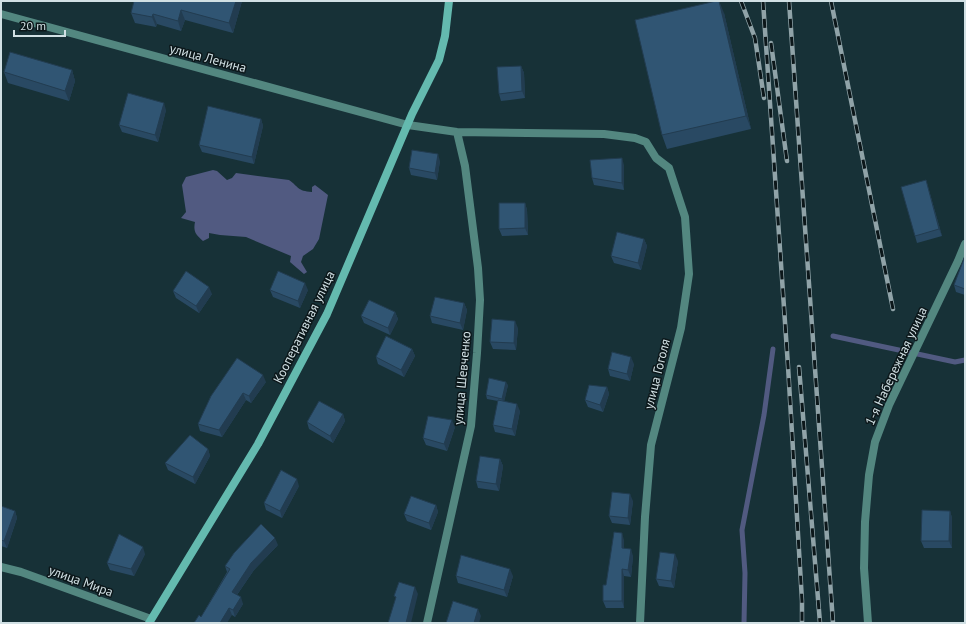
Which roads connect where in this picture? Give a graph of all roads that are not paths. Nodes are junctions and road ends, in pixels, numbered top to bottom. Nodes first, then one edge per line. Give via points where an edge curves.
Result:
1 (449, 1) edge
2 (1, 14) edge
3 (408, 125) junction
4 (457, 132) junction
5 (646, 142) joint
6 (965, 244) edge
7 (1, 567) edge
8 (150, 621) edge
9 (427, 623) edge
10 (640, 623) edge
11 (868, 623) edge

1 - 3 main road, Кооперативная улица via 439,60
2 - 3 street, улица Ленина
3 - 4 street, улица Ленина
3 - 8 main road, Кооперативная улица via 327,314 258,444
4 - 5 street, улица Ленина via 604,134
4 - 9 street, улица Шевченко via 465,166 478,268 480,300 477,353 471,426
5 - 10 street, улица Гоголя via 656,158 669,168 685,217 689,274 681,328 651,446
6 - 11 street, 1-я Набережная улица via 889,405 875,442 865,522 864,568
7 - 8 street, улица Мира via 21,572

